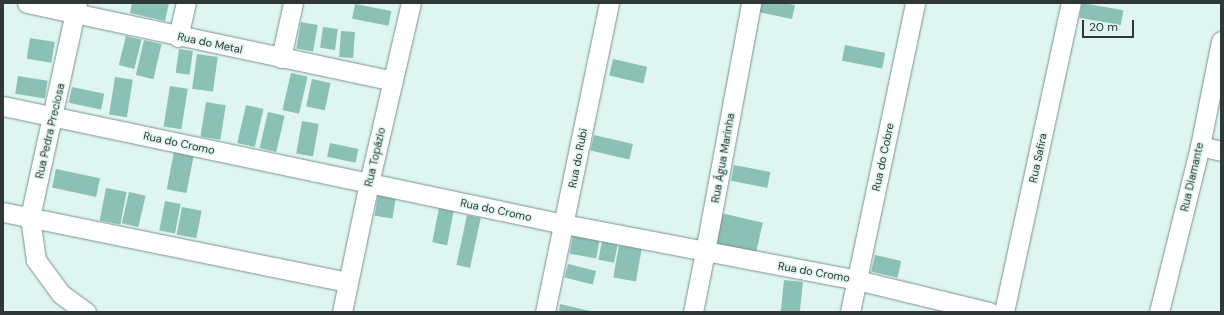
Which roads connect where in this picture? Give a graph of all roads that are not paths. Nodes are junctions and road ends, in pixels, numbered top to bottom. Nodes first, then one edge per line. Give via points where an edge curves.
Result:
1 (27, 3) edge
2 (186, 3) edge
3 (293, 3) edge
4 (411, 3) edge
5 (609, 3) edge
6 (751, 3) edge
7 (915, 3) edge
8 (1071, 3) edge
9 (76, 8) edge
10 (178, 36) junction
11 (1221, 41) edge
12 (281, 58) junction
13 (393, 81) junction
14 (3, 106) edge
15 (54, 116) junction
16 (1200, 146) junction
17 (1221, 151) edge
18 (369, 183) junction
19 (3, 212) edge
20 (30, 217) junction
21 (564, 224) junction
22 (705, 252) junction
23 (857, 280) junction
24 (348, 282) junction
25 (86, 312) edge
26 (342, 312) edge
27 (545, 312) edge
28 (692, 312) edge
29 (850, 312) edge
30 (989, 312) edge
31 (1004, 312) edge
32 (1159, 312) edge

1 - 9 street, Rua do Metal
2 - 10 street
3 - 12 street
4 - 13 street, Rua Topázio
5 - 21 street, Rua do Rubi
6 - 22 street, Rua Água Marinha
7 - 23 street, Rua do Cobre
8 - 31 street, Rua Safira
9 - 10 street, Rua do Metal
9 - 15 street, Rua Pedra Preciosa
10 - 12 street, Rua do Metal
11 - 16 street, Rua Diamante
12 - 13 street, Rua do Metal
13 - 18 street, Rua Topázio
14 - 15 street, Rua do Cromo
15 - 18 street, Rua do Cromo
15 - 20 street, Rua Pedra Preciosa
16 - 17 street
16 - 32 street, Rua Diamante
18 - 21 street, Rua do Cromo
18 - 24 street, Rua Topázio
19 - 20 street
20 - 24 street
20 - 25 street, Rua Pedra Preciosa via 36,260 61,294
21 - 22 street, Rua do Cromo
21 - 27 street, Rua do Rubi
22 - 23 street, Rua do Cromo
22 - 28 street, Rua Água Marinha
23 - 29 street, Rua do Cobre
23 - 30 street, Rua do Cromo
24 - 26 street, Rua Topázio

